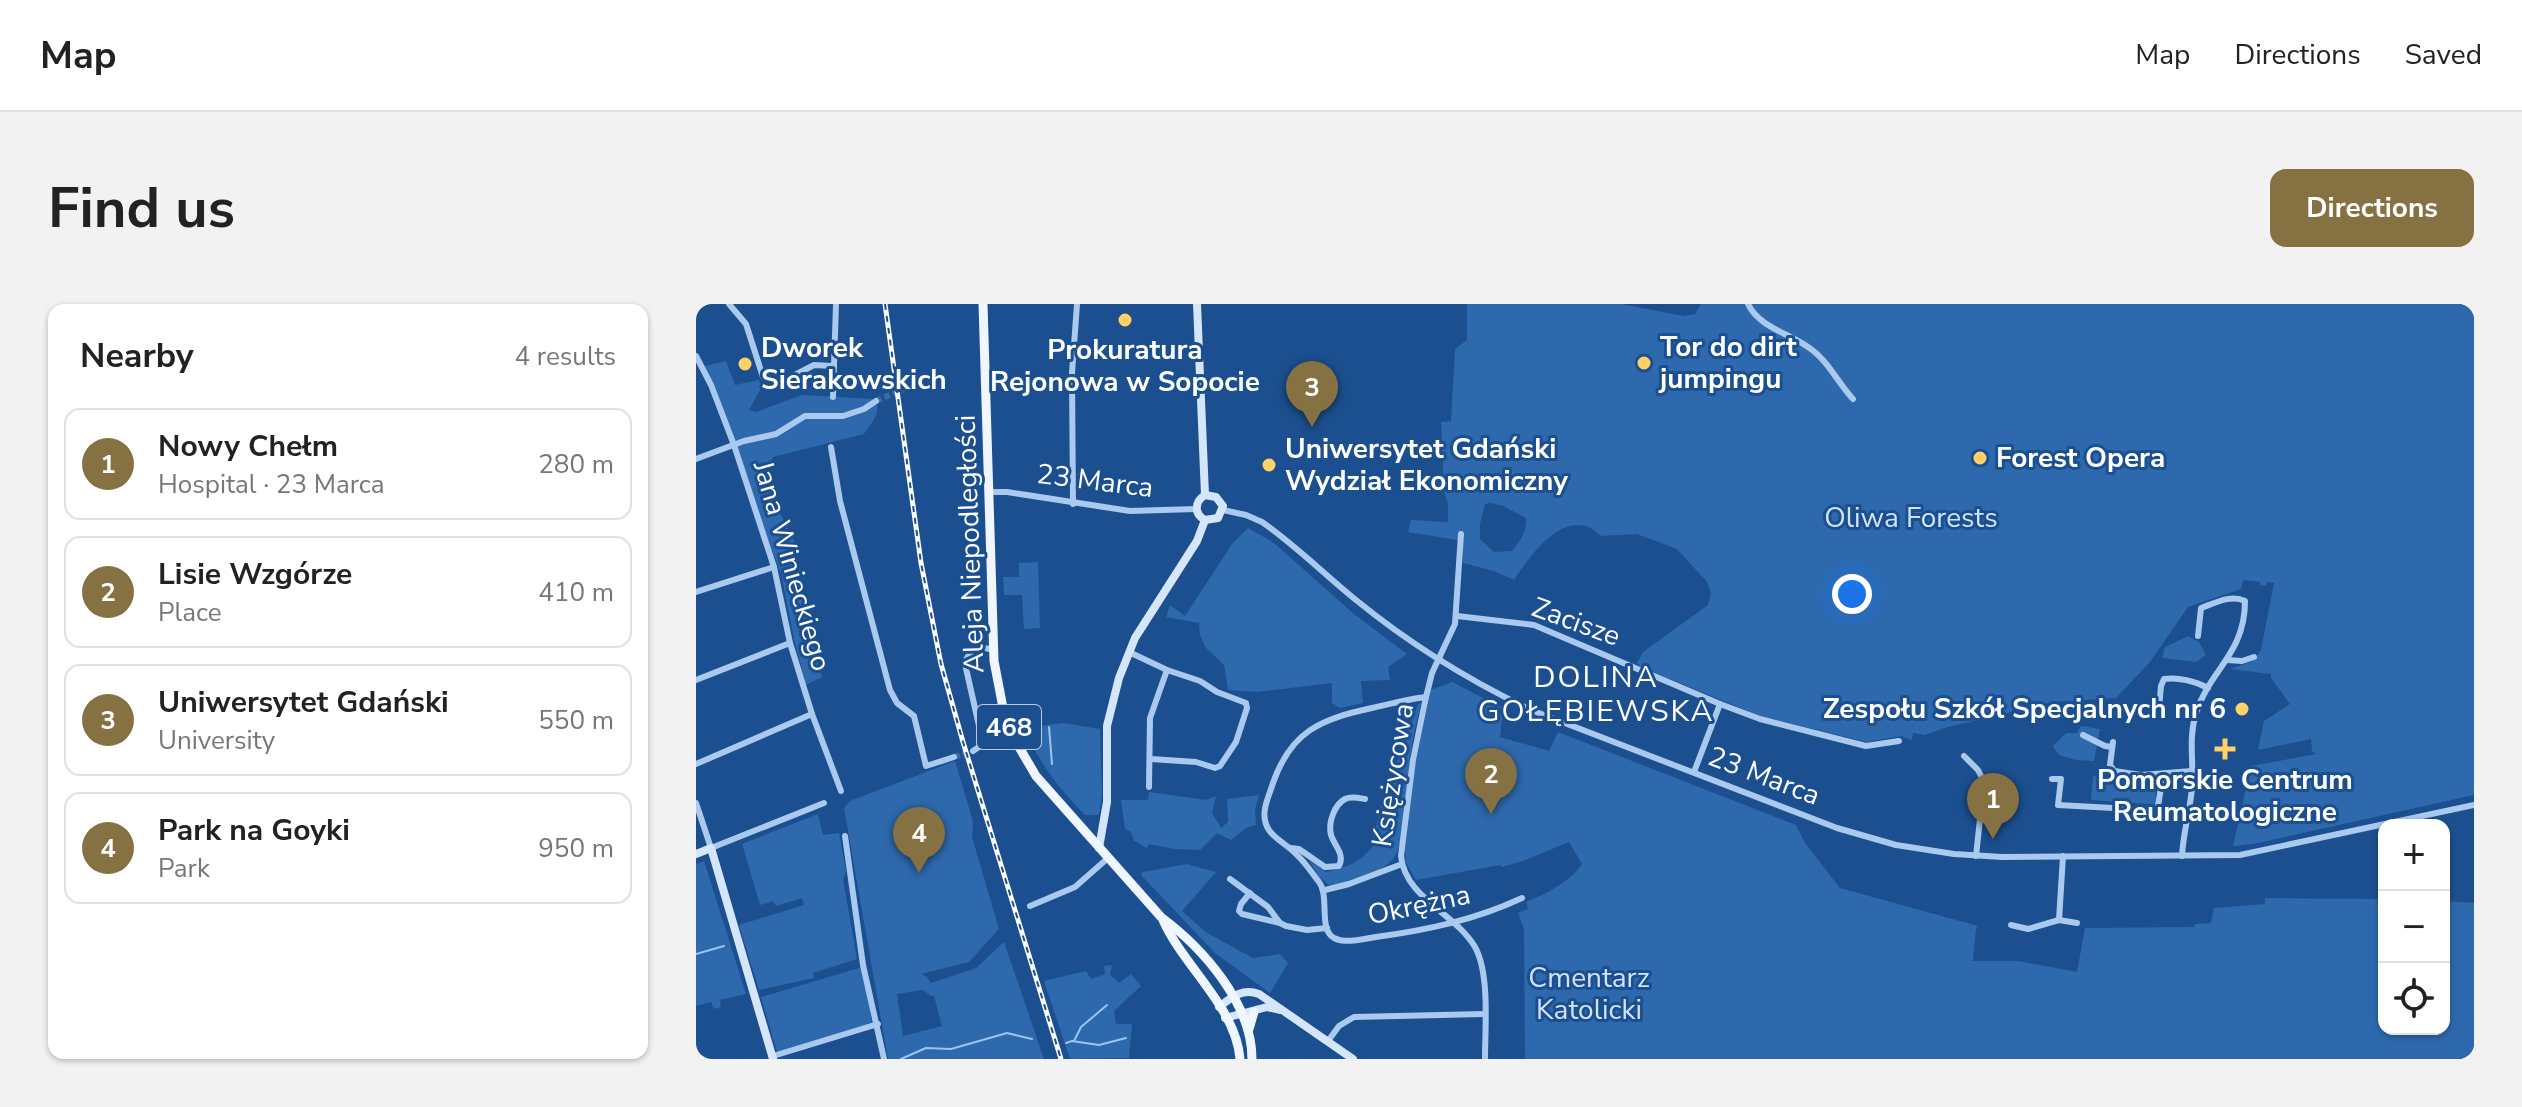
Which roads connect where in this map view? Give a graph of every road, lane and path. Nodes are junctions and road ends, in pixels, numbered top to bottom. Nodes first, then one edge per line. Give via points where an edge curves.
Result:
1 (729, 304) edge
2 (836, 304) edge
3 (983, 304) edge
4 (1077, 304) edge
5 (1197, 304) edge
6 (1748, 304) edge
7 (696, 356) edge
8 (833, 366) junction
9 (833, 397) dead end
10 (1853, 399) dead end
11 (876, 401) tunnel mouth
12 (734, 445) junction
13 (831, 447) dead end
14 (696, 459) edge
15 (989, 492) junction
16 (1205, 495) junction
17 (1073, 504) junction
18 (1196, 509) junction
19 (1223, 510) junction
20 (1205, 520) junction
21 (1461, 534) dead end
22 (774, 567) junction
23 (696, 592) edge
24 (1457, 616) junction
25 (2198, 636) dead end
26 (790, 643) junction
27 (994, 650) junction
28 (1129, 651) junction
29 (2254, 657) dead end
30 (2227, 660) junction
31 (1439, 661) junction
32 (1167, 670) junction
33 (696, 680) edge
34 (2208, 688) junction
35 (1426, 697) junction
36 (1720, 704) junction
37 (2159, 708) dead end
38 (812, 714) junction
39 (2083, 735) dead end
40 (1899, 741) dead end
41 (973, 751) dead end
42 (1964, 756) dead end
43 (954, 757) tunnel mouth
44 (1151, 759) junction
45 (696, 764) edge
46 (2192, 771) junction
47 (1694, 772) junction
48 (2163, 774) junction
49 (2052, 779) dead end
50 (1149, 787) dead end
51 (841, 791) dead end
52 (1365, 799) dead end
53 (696, 803) edge
54 (824, 803) dead end
55 (2474, 805) edge
56 (2157, 813) junction
57 (2187, 821) junction
58 (845, 836) dead end
59 (711, 848) junction
60 (1099, 848) junction
61 (1290, 848) junction
62 (696, 854) edge
63 (1976, 856) junction
64 (2063, 856) junction
65 (2182, 856) junction
66 (1108, 858) junction
67 (1402, 864) junction
68 (1230, 879) dead end
69 (1325, 890) junction
70 (1250, 893) junction
71 (1522, 898) dead end
72 (1030, 906) dead end
73 (1161, 917) junction
74 (2059, 920) junction
75 (1280, 923) junction
76 (1455, 923) junction
77 (2077, 923) dead end
78 (2011, 925) dead end
79 (1327, 928) junction
80 (1234, 996) junction
81 (1219, 1007) junction
82 (1282, 1010) junction
83 (1254, 1012) junction
84 (1243, 1014) junction
85 (1484, 1014) junction
86 (1225, 1018) junction
87 (878, 1024) junction
88 (1249, 1029) junction
89 (1328, 1041) junction
90 (773, 1058) edge
91 (884, 1059) edge
92 (1240, 1059) edge
93 (1252, 1059) edge
94 (1353, 1059) edge
95 (1485, 1059) edge

1 - 8 street via 746,324 767,381 787,379 814,365
2 - 8 street
3 - 15 main road, Aleja Niepodległości / 468
4 - 17 street
5 - 16 street
6 - 10 street via 1763,322 1818,354
7 - 12 street, Jana Winieckiego
8 - 9 street
11 - 12 street via 843,416 805,416 776,434
12 - 14 street
12 - 22 street, Jana Winieckiego
13 - 43 street via 887,683 897,703 914,716 926,766
15 - 17 street, 23 Marca
15 - 27 main road, Aleja Niepodległości / 468
16 - 18 street
16 - 19 street via 1216,497
17 - 18 street, 23 Marca via 1130,511
18 - 20 street
19 - 20 street via 1218,518
19 - 31 street, 23 Marca via 1246,515 1277,532 1357,601
20 - 28 street
21 - 24 street, Księżycowa
22 - 23 street
22 - 26 street, Jana Winieckiego
24 - 31 street, Księżycowa
24 - 36 street, Zacisze via 1534,625
25 - 30 street via 2201,608 2237,597 2245,601 2241,633
26 - 33 street
26 - 38 street, Jana Winieckiego
27 - 41 street via 976,648 965,664 982,739
27 - 60 main road, Aleja Niepodległości / 468 via 1012,735 1036,776
28 - 32 street
28 - 60 street via 1107,726 1107,802
29 - 30 street
30 - 34 street
31 - 35 street, Księżycowa
31 - 47 street, 23 Marca via 1531,710
32 - 44 street via 1150,718
32 - 44 street via 1246,703 1246,715 1220,766
34 - 37 street via 2164,679
34 - 46 street via 2191,732
35 - 61 street, Okrężna via 1324,720 1289,748 1264,813 1268,829
35 - 67 street, Księżycowa
36 - 40 street, Zacisze via 1866,746
36 - 47 street
38 - 45 street
38 - 51 street, Jana Winieckiego
39 - 48 street via 2112,745 2114,771
42 - 63 street via 1984,782
44 - 50 street
46 - 48 street
46 - 57 street
47 - 63 street, 23 Marca via 1867,838
48 - 56 street
49 - 56 street via 2061,779 2058,805
52 - 61 street, Okrężna via 1345,799 1332,817 1331,834 1342,856 1339,866 1325,867
53 - 59 street
54 - 59 street
55 - 65 street, 23 Marca via 2240,855
56 - 57 street
57 - 65 street
58 - 87 street via 863,965
59 - 62 street
59 - 90 street
60 - 66 main road, Aleja Niepodległości / 468
61 - 69 street, Okrężna
63 - 64 street, 23 Marca
64 - 65 street, 23 Marca
64 - 74 street
66 - 72 street via 1075,887
66 - 73 main road, Aleja Niepodległości / 468
67 - 69 street
67 - 76 street, Księżycowa via 1412,884
68 - 70 street
69 - 79 street, Okrężna
70 - 75 street
70 - 75 street, Okrężna via 1239,909 1242,914
71 - 76 street, Okrężna
73 - 80 main road, Aleja Niepodległości / 468
73 - 81 main road, Aleja Niepodległości / 468
74 - 77 street
74 - 78 street via 2028,929
75 - 79 street, Okrężna via 1300,930
76 - 79 street, Okrężna via 1344,941
76 - 85 street, Księżycowa via 1479,956
80 - 81 street
80 - 82 street via 1250,991
80 - 84 main road, Aleja Niepodległości / 468
81 - 86 main road, Aleja Niepodległości / 468
82 - 83 street via 1267,1007
82 - 89 street
83 - 84 street
83 - 88 main road
84 - 86 street
84 - 88 main road, Aleja Niepodległości / 468
85 - 89 street via 1354,1017
85 - 95 street, Księżycowa
86 - 92 main road, Aleja Niepodległości / 468
87 - 90 street
87 - 91 street
88 - 93 main road, Aleja Niepodległości / 468
89 - 94 street

